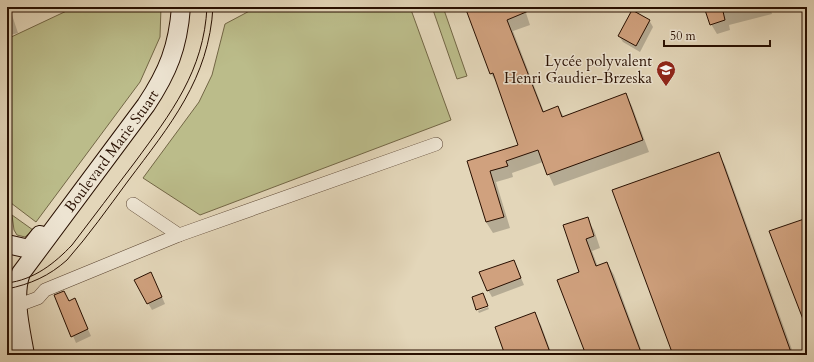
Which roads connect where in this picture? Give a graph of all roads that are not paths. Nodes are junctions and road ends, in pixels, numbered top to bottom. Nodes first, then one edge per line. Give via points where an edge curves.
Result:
1 (173, 7) edge
2 (181, 7) edge
3 (436, 144) dead end
4 (132, 204) dead end
5 (179, 235) junction
6 (7, 244) edge
7 (30, 249) junction
8 (11, 294) edge
9 (7, 326) edge
10 (12, 355) edge
11 (18, 355) edge
12 (25, 355) edge

1 - 7 main road via 172,26 166,49 152,81
2 - 8 main road, Boulevard Marie Stuart via 179,32 172,57 160,83 21,273
3 - 5 street
4 - 5 street
5 - 8 street via 45,290 38,298
6 - 7 main road
7 - 8 main road
8 - 11 main road via 12,322
8 - 12 main road
9 - 10 main road

